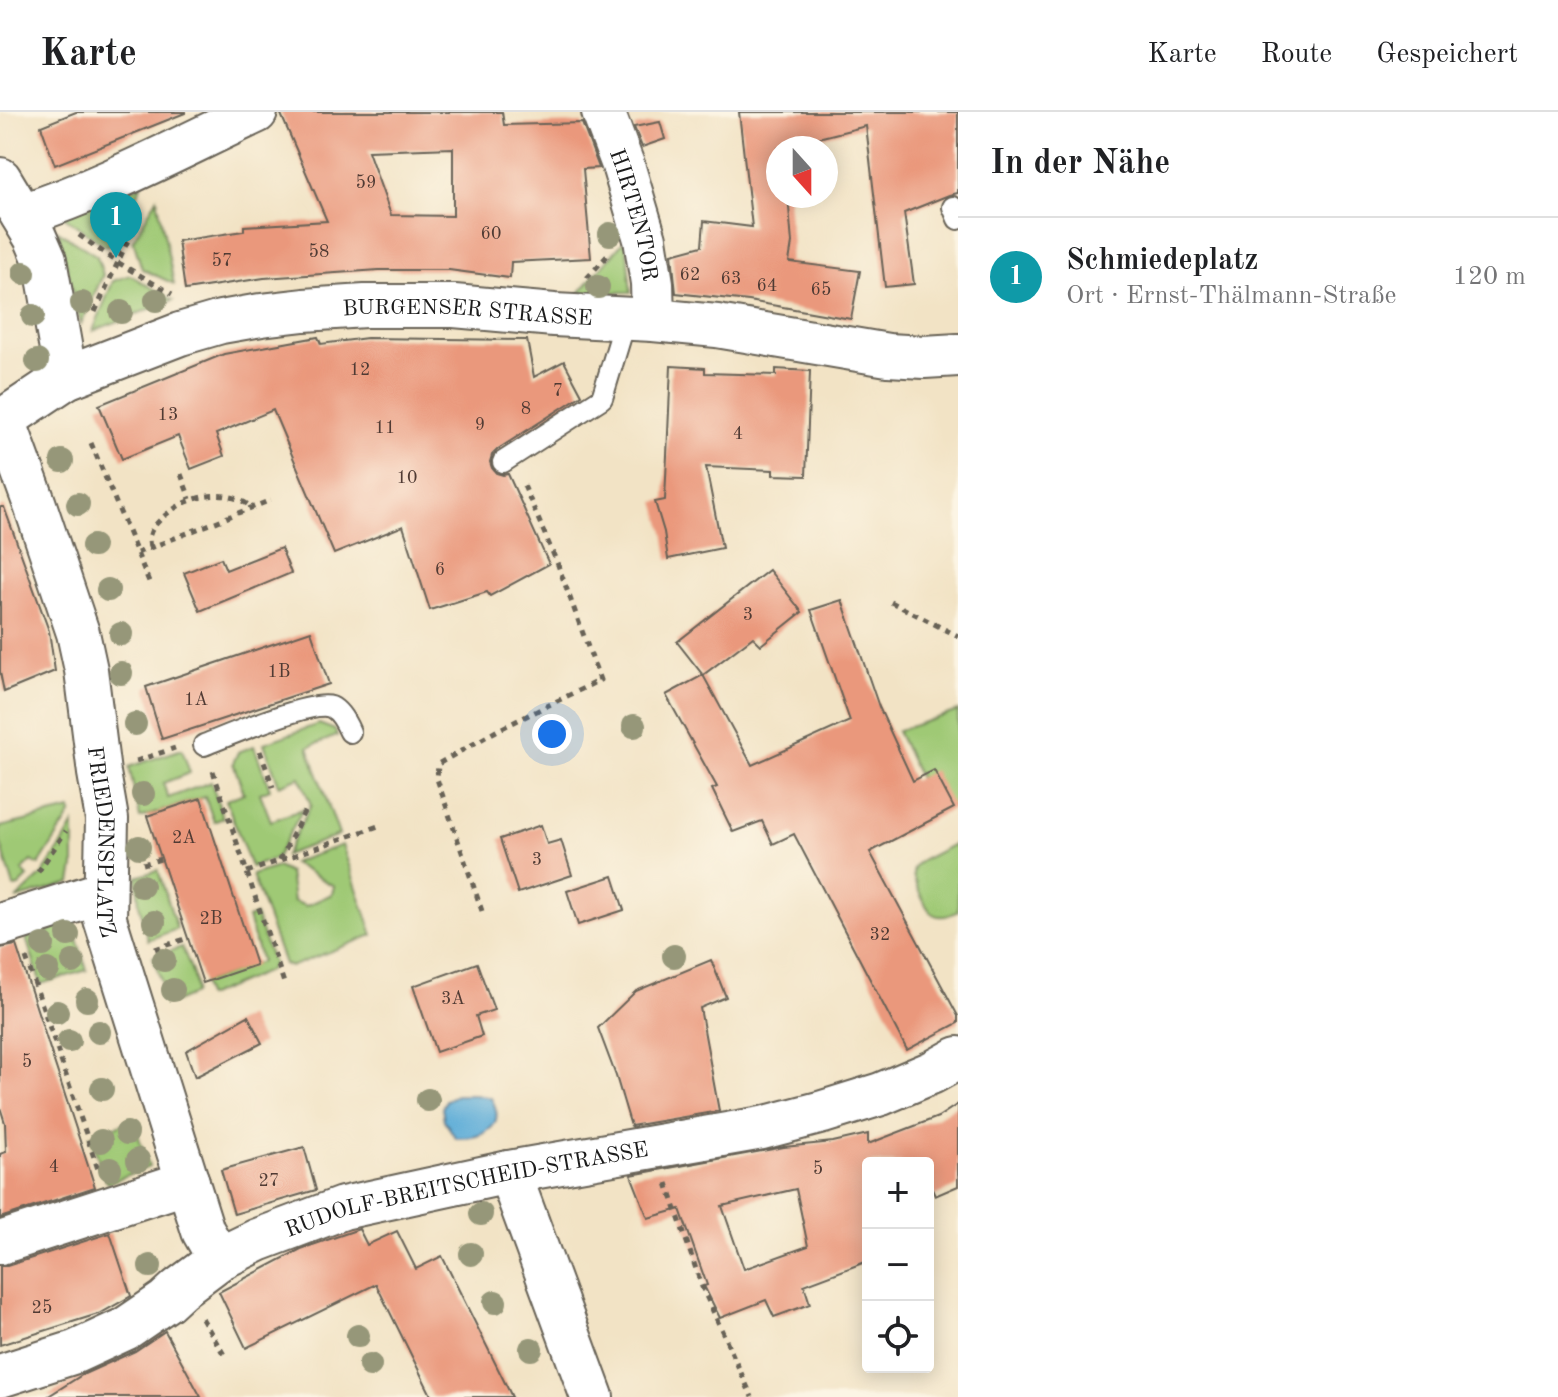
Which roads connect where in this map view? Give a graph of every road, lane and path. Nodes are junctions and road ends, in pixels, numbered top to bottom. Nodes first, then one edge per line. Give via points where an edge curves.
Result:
1 (256, 112) edge
2 (603, 112) edge
3 (0, 179) edge
4 (142, 209) dead end
5 (33, 212) junction
6 (639, 219) junction
7 (117, 262) junction
8 (554, 315) junction
9 (639, 319) junction
10 (92, 320) dead end
11 (221, 322) junction
12 (958, 355) edge
13 (66, 378) junction
14 (2, 421) edge
15 (91, 443) dead end
16 (507, 460) joint
17 (181, 474) dead end
18 (190, 499) junction
19 (271, 500) dead end
20 (251, 507) junction
21 (150, 547) junction
22 (137, 553) junction
23 (150, 584) dead end
24 (891, 602) dead end
25 (958, 636) edge
26 (251, 727) junction
27 (350, 732) dead end
28 (204, 745) junction
29 (100, 780) junction
30 (273, 787) dead end
31 (306, 808) dead end
32 (381, 825) dead end
33 (279, 861) junction
34 (247, 872) junction
35 (37, 873) dead end
36 (105, 892) junction
37 (482, 911) dead end
38 (7, 922) edge
39 (284, 983) dead end
40 (958, 1058) edge
41 (655, 1145) junction
42 (509, 1172) junction
43 (188, 1182) junction
44 (111, 1207) junction
45 (0, 1243) edge
46 (219, 1259) junction
47 (0, 1376) edge
48 (592, 1397) edge
49 (752, 1397) edge

1 - 5 street
2 - 6 street, HIRTENTOR
3 - 5 street
4 - 7 path
5 - 7 path
5 - 13 street
6 - 8 path
6 - 9 street, HIRTENTOR via 652,283
7 - 10 path
7 - 11 path
8 - 9 street, BURGENSER STRASSE
8 - 11 street, BURGENSER STRASSE via 454,306 365,306
9 - 12 street, BURGENSER STRASSE via 717,326 888,355
9 - 16 lane via 602,398
11 - 13 street, BURGENSER STRASSE
13 - 14 street, BURGENSER STRASSE
14 - 29 street, FRIEDENSPLATZ via 78,633
15 - 22 path
16 - 37 path via 558,565 600,680 438,764 437,779
17 - 18 path
18 - 20 path via 227,496
18 - 21 path via 152,529
19 - 20 path
20 - 21 path
21 - 22 path
22 - 23 path
24 - 25 path
26 - 27 lane via 321,705 335,708
26 - 28 lane
26 - 30 path
28 - 29 path via 202,739
28 - 34 path
29 - 35 path
29 - 36 street, FRIEDENSPLATZ via 107,819
31 - 33 path
32 - 33 path
33 - 34 path
34 - 39 path
36 - 38 street
36 - 43 street, FRIEDENSPLATZ via 105,919
38 - 44 path
40 - 41 street, RUDOLF-BREITSCHEID-STRASSE via 881,1094 823,1112
41 - 42 street, RUDOLF-BREITSCHEID-STRASSE
41 - 49 path via 702,1287
42 - 46 street, RUDOLF-BREITSCHEID-STRASSE via 343,1208
42 - 48 street
43 - 44 street
43 - 46 street, FRIEDENSPLATZ via 203,1231
44 - 45 street
46 - 47 street, RUDOLF-BREITSCHEID-STRASSE via 125,1329

